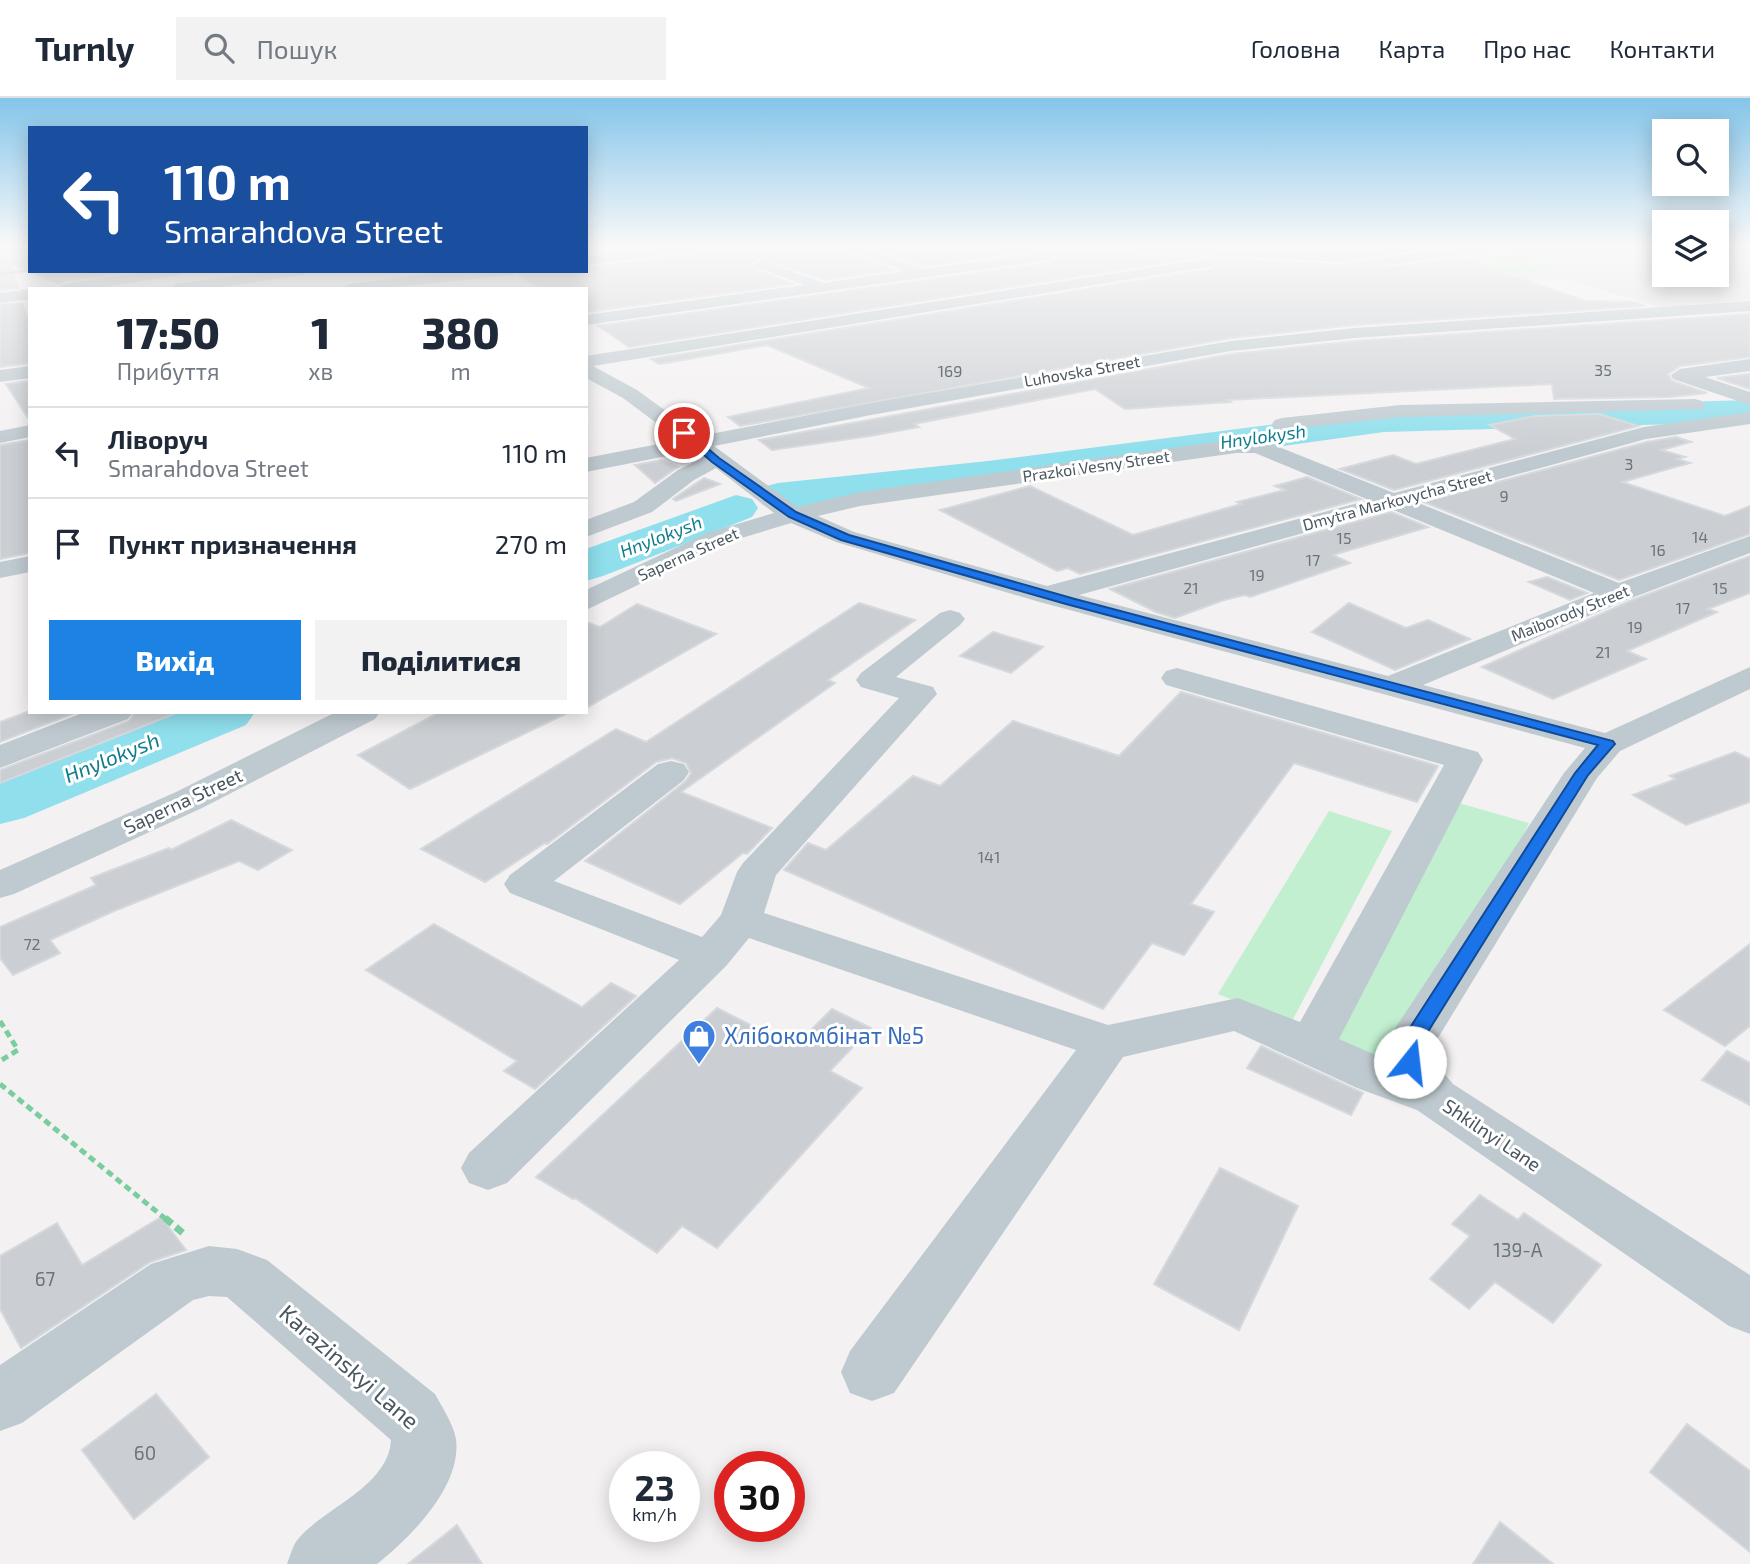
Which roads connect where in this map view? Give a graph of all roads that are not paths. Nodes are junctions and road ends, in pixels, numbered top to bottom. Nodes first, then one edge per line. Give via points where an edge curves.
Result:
1 (628, 314) edge
2 (884, 314) edge
3 (1623, 314) edge
4 (588, 320) edge
5 (588, 362) edge
6 (1750, 365) edge
7 (588, 370) edge
8 (28, 372) edge
9 (0, 376) edge
10 (1750, 399) edge
11 (1750, 405) edge
12 (1750, 418) edge
13 (1282, 424) dead end
14 (28, 431) edge
15 (0, 437) edge
16 (705, 451) junction
17 (588, 465) edge
18 (1393, 500) junction
19 (793, 515) junction
20 (588, 528) edge
21 (1750, 544) edge
22 (28, 564) edge
23 (0, 570) edge
24 (1619, 593) junction
25 (1046, 595) junction
26 (588, 600) edge
27 (950, 619) dead end
28 (1177, 677) dead end
29 (1750, 677) edge
30 (1392, 686) junction
31 (111, 714) edge
32 (359, 714) edge
33 (1608, 744) junction
34 (0, 757) edge
35 (671, 772) dead end
36 (0, 885) edge
37 (741, 919) junction
38 (710, 956) junction
39 (1107, 1043) junction
40 (1311, 1046) junction
41 (1435, 1097) junction
42 (488, 1168) dead end
43 (1750, 1307) edge
44 (872, 1372) dead end
45 (0, 1401) edge
46 (322, 1564) edge

1 - 4 street
2 - 5 street
3 - 16 street, Luhovska Street via 1231,346
6 - 10 street via 1680,375
7 - 16 street via 630,394
8 - 9 street
11 - 13 street via 1400,411
12 - 18 street, Dmytra Markovycha Street via 1644,433
14 - 15 street
16 - 17 street, Luhovska Street
16 - 19 street
16 - 20 street via 686,475 643,507
18 - 19 street, Prazkoi Vesny Street via 1258,447 1236,446 860,499
18 - 24 street, Prazkoi Vesny Street
18 - 25 street, Dmytra Markovycha Street
19 - 25 street via 845,537
19 - 26 street, Saperna Street via 716,538
21 - 24 street, Maiborody Street
22 - 23 street
24 - 30 street, Maiborody Street
25 - 30 street
27 - 37 street via 872,680 921,694 757,872
28 - 40 street via 1465,760
29 - 33 street, Shkilnyi Lane
30 - 33 street
31 - 34 street
32 - 36 street, Saperna Street via 189,800
33 - 41 street, Shkilnyi Lane via 1582,773 1409,1045 1410,1062
35 - 38 street via 524,884
37 - 38 street
37 - 39 street
38 - 42 street
39 - 40 street via 1238,1014
39 - 44 street
40 - 41 street
41 - 43 street, Shkilnyi Lane
45 - 46 street, Karazinskyi Lane via 162,1288 203,1271 232,1271 412,1416 426,1440 420,1472 409,1488

